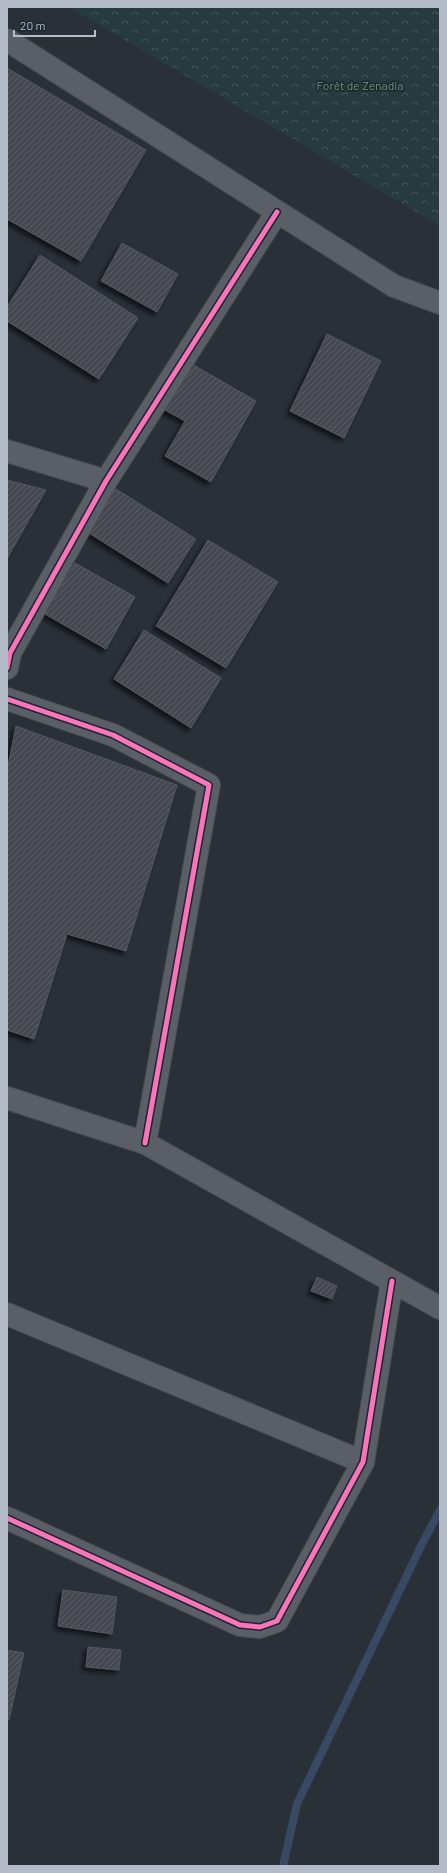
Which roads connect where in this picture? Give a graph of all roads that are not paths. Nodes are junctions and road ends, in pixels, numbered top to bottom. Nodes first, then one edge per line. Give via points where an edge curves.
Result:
1 (7, 40) edge
2 (277, 212) junction
3 (440, 303) edge
4 (7, 451) edge
5 (106, 481) junction
6 (8, 658) edge
7 (7, 699) edge
8 (7, 1098) edge
9 (146, 1144) junction
10 (392, 1281) junction
11 (440, 1308) edge
12 (7, 1314) edge
13 (363, 1462) junction
14 (7, 1518) edge

1 - 2 street
2 - 3 street via 394,286
2 - 5 street
4 - 5 street
5 - 6 street
7 - 9 street via 113,735 209,785
8 - 9 street
9 - 10 street
10 - 11 street
10 - 13 street
12 - 13 street
13 - 14 street via 277,1621 260,1627 240,1625

